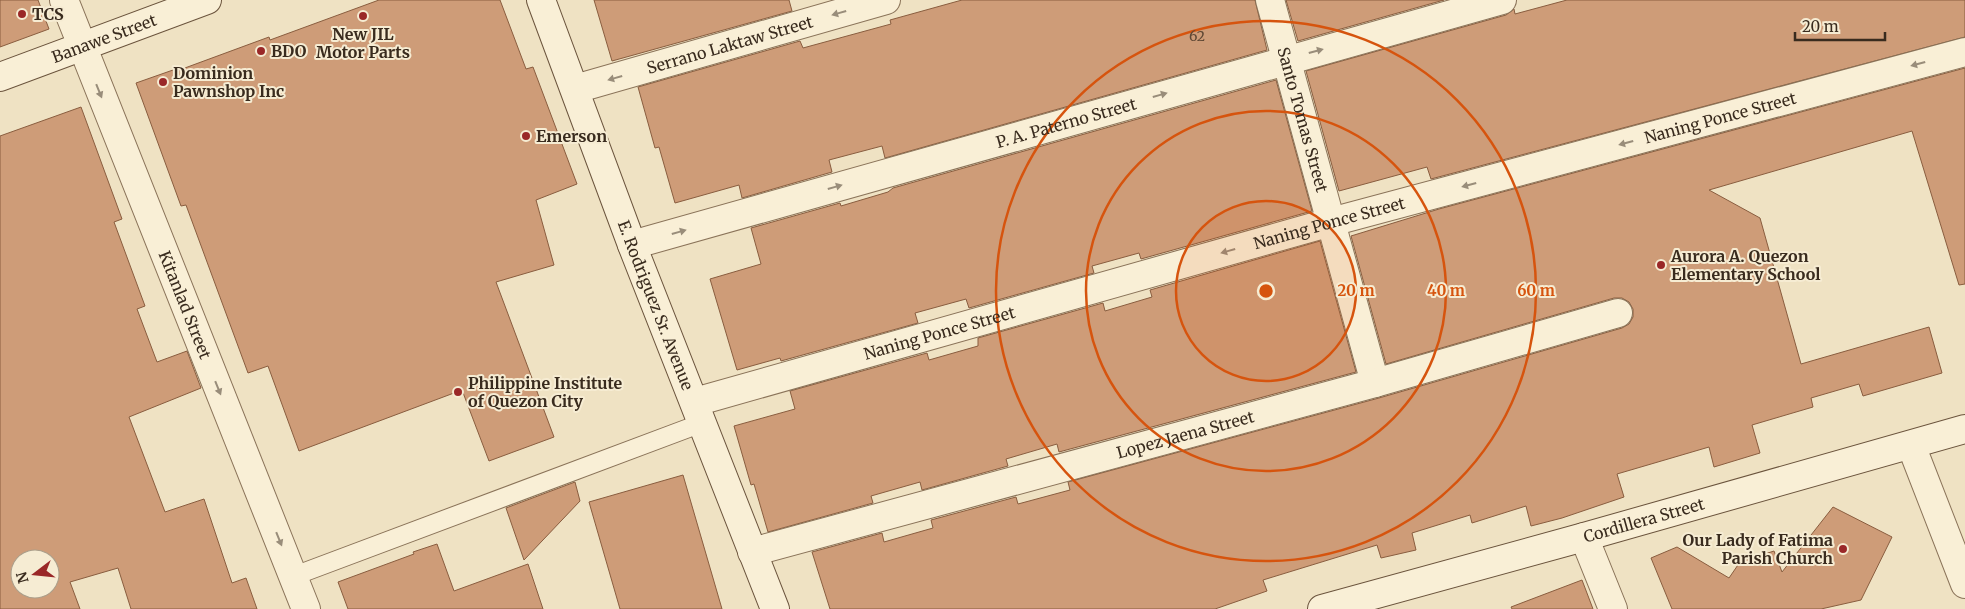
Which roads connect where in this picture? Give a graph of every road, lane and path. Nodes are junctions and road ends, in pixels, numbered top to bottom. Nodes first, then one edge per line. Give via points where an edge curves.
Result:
1 (64, 0) edge
2 (207, 0) edge
3 (541, 0) edge
4 (886, 0) edge
5 (1270, 0) edge
6 (1502, 0) edge
7 (81, 46) junction
8 (1965, 52) edge
9 (1286, 60) junction
10 (0, 77) edge
11 (575, 90) junction
12 (1331, 222) junction
13 (632, 245) junction
14 (1618, 313) dead end
15 (1375, 383) junction
16 (698, 412) junction
17 (1965, 429) edge
18 (1911, 446) junction
19 (1584, 537) junction
20 (752, 552) junction
21 (294, 576) junction
22 (1965, 584) edge
23 (306, 609) edge
24 (775, 609) edge
25 (1322, 609) edge
26 (1613, 609) edge

1 - 7 street, Kitanlad Street
2 - 7 street, Banawe Street
3 - 11 street, E. Rodriguez Sr. Avenue
4 -> 11 street, Serrano Laktaw Street
5 - 9 street, Santo Tomas Street
9 -> 6 street, P. A. Paterno Street
7 - 10 street, Banawe Street
7 -> 21 street, Kitanlad Street
8 -> 12 street, Naning Ponce Street
9 - 12 street, Santo Tomas Street
13 -> 9 street, P. A. Paterno Street
11 - 13 street, E. Rodriguez Sr. Avenue
12 - 15 street, Santo Tomas Street
12 -> 16 street, Naning Ponce Street
13 - 16 street, E. Rodriguez Sr. Avenue
14 - 15 street, Lopez Jaena Street
15 - 20 street, Lopez Jaena Street
16 - 20 street, E. Rodriguez Sr. Avenue
16 - 21 lane
17 - 18 street, Cordillera Street
18 - 19 street, Cordillera Street
18 - 22 street
19 - 25 street, Cordillera Street
19 - 26 street
20 - 24 street, E. Rodriguez Sr. Avenue
21 - 23 street, Kitanlad Street

